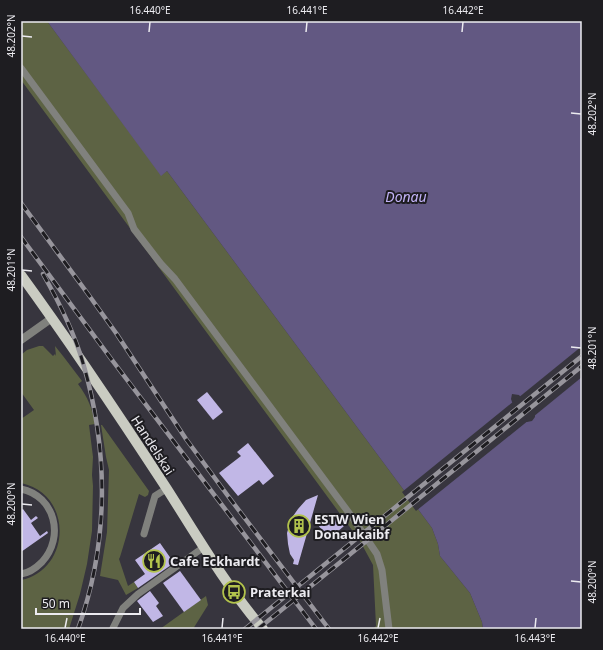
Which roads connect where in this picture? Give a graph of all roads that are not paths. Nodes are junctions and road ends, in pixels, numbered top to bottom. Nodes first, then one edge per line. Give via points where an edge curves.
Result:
1 (21, 68) edge
2 (21, 275) edge
3 (52, 318) junction
4 (21, 340) edge
5 (21, 489) edge
6 (166, 489) junction
7 (144, 534) dead end
8 (204, 547) junction
9 (21, 574) edge
10 (113, 628) edge
11 (263, 629) edge
12 (388, 629) edge

1 - 12 lane via 128,213 134,229 175,279 377,554 382,570
2 - 3 main road, Handelskai
3 - 4 street
3 - 6 main road, Handelskai
5 - 9 lane via 38,496 47,505 52,514 55,533 50,551 45,558 32,570
6 - 7 lane via 155,496
6 - 8 main road, Handelskai
8 - 10 lane via 122,608
8 - 11 main road, Handelskai

